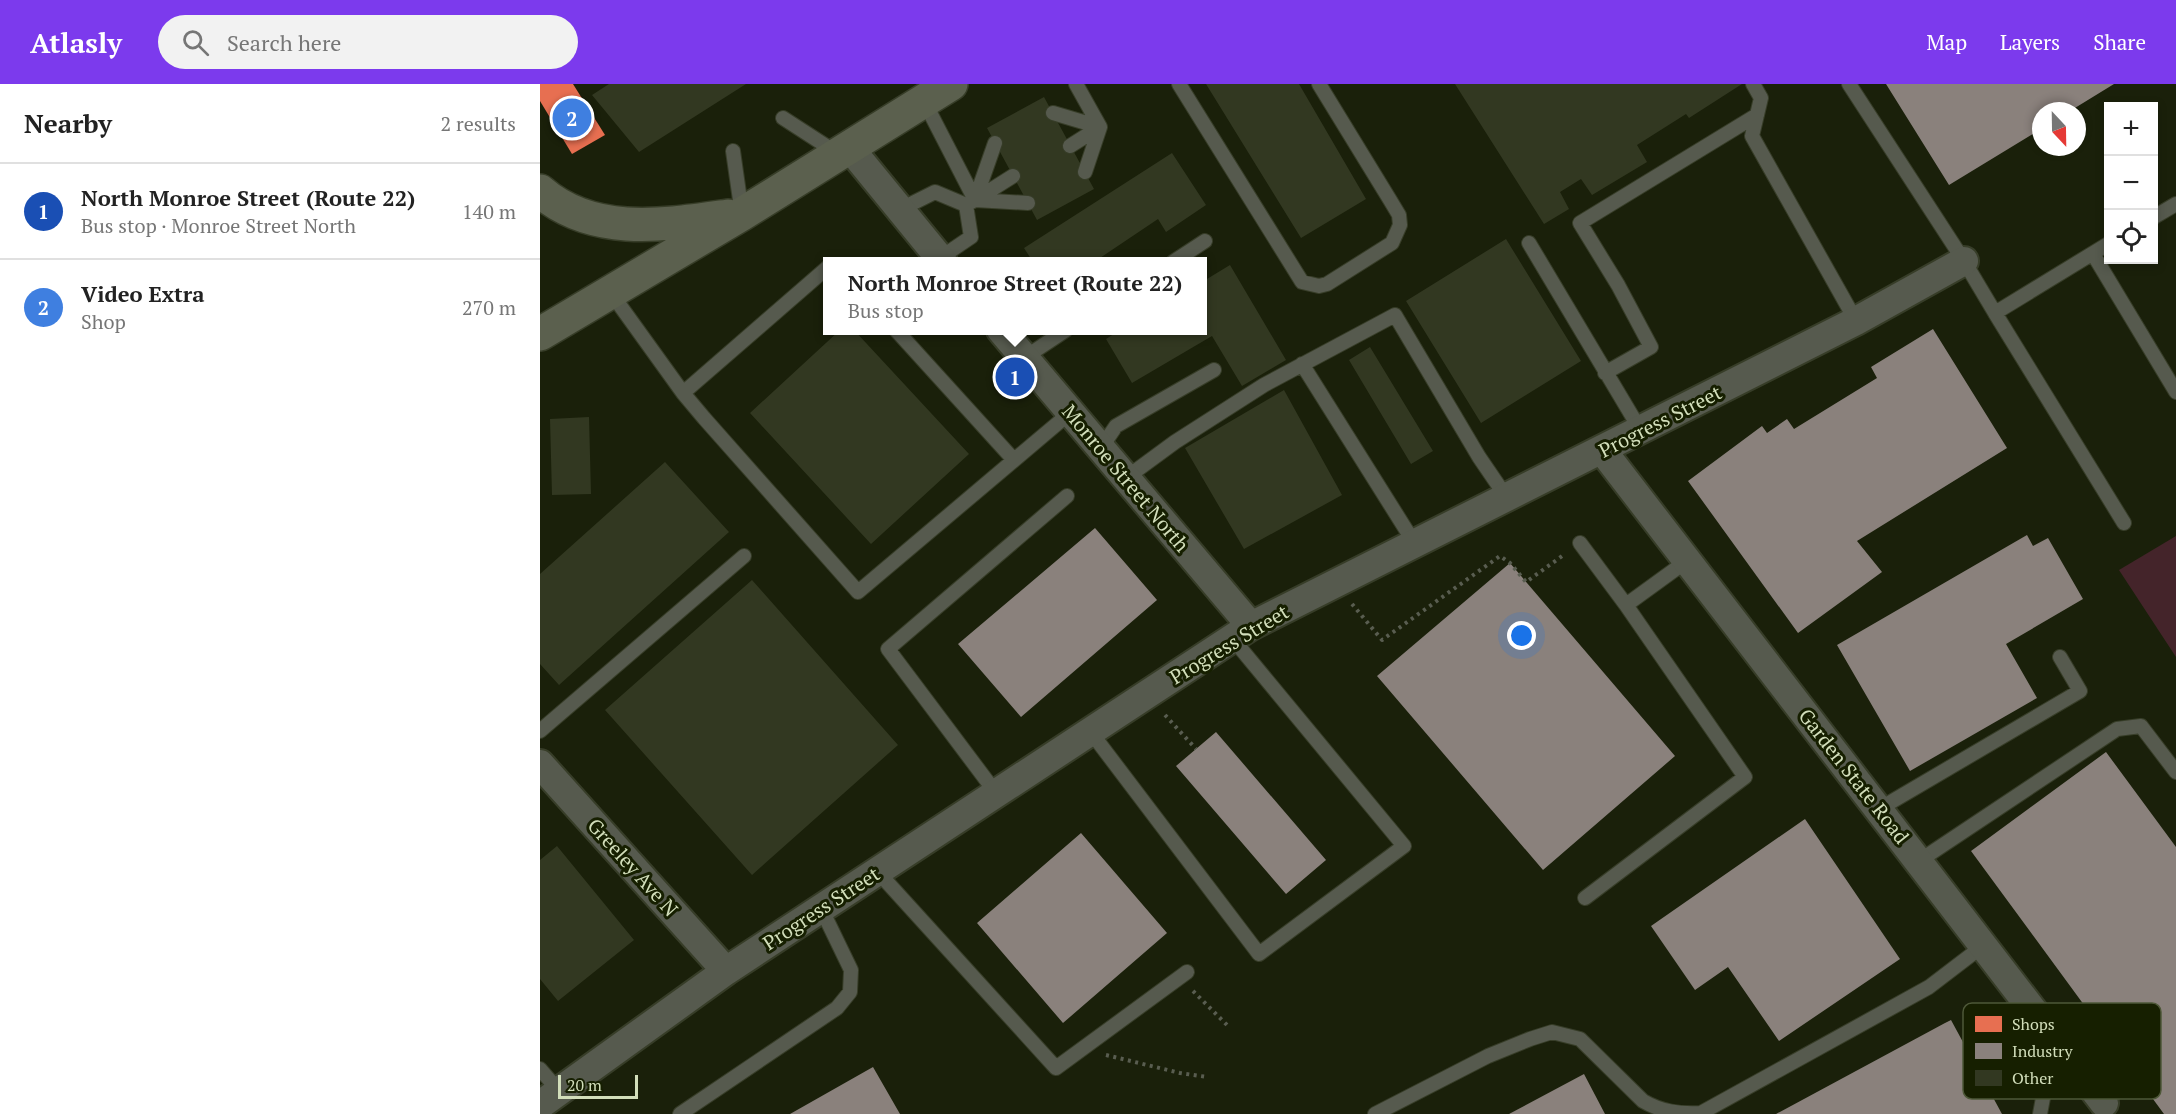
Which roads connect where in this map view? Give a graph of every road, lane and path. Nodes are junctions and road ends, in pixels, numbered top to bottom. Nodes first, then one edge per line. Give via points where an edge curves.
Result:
1 (1076, 84) edge
2 (1179, 84) edge
3 (1319, 84) edge
4 (1753, 84) edge
5 (1849, 84) edge
6 (938, 92) edge
7 (1053, 113) dead end
8 (1757, 115) junction
9 (783, 118) dead end
10 (1100, 127) junction
11 (995, 143) dead end
12 (1070, 146) dead end
13 (843, 150) junction
14 (733, 151) dead end
15 (1085, 172) dead end
16 (1013, 176) dead end
17 (540, 191) edge
18 (1028, 202) dead end
19 (971, 203) junction
20 (2176, 204) edge
21 (899, 210) junction
22 (742, 214) junction
23 (2158, 215) edge
24 (1205, 241) dead end
25 (1529, 243) dead end
26 (2104, 247) edge
27 (2092, 254) junction
28 (938, 257) edge
29 (945, 257) edge
30 (1179, 257) edge
31 (1964, 261) junction
32 (823, 271) edge
33 (611, 292) junction
34 (1995, 313) junction
35 (1856, 321) junction
36 (540, 334) edge
37 (901, 335) edge
38 (1005, 335) edge
39 (1058, 335) edge
40 (1024, 358) junction
41 (1302, 364) junction
42 (1214, 370) dead end
43 (1605, 373) junction
44 (2176, 392) edge
45 (683, 393) junction
46 (1071, 412) junction
47 (1641, 431) junction
48 (1101, 448) junction
49 (1602, 450) junction
50 (1014, 460) junction
51 (1126, 478) junction
52 (1067, 496) dead end
53 (1507, 498) junction
54 (2124, 523) dead end
55 (1580, 543) joint
56 (1415, 544) junction
57 (744, 556) dead end
58 (1688, 560) junction
59 (1335, 583) junction
60 (1626, 605) junction
61 (1241, 632) junction
62 (2060, 657) dead end
63 (1147, 694) junction
64 (540, 731) edge
65 (1090, 731) junction
66 (1196, 749) dead end
67 (540, 764) edge
68 (2176, 772) edge
69 (996, 793) junction
70 (1879, 809) junction
71 (1919, 861) junction
72 (877, 871) junction
73 (1585, 898) dead end
74 (821, 908) junction
75 (1984, 945) junction
76 (726, 971) junction
77 (1184, 974) joint
78 (2028, 1003) edge
79 (1230, 1028) dead end
80 (1082, 1049) junction
81 (540, 1070) edge
82 (1207, 1077) dead end
83 (549, 1098) edge
84 (2043, 1099) edge
85 (2102, 1099) edge
86 (2104, 1102) dead end
87 (680, 1114) edge
88 (1375, 1114) edge
89 (2040, 1114) edge

1 - 10 lane
2 - 3 lane via 1302,282 1319,286 1392,243 1400,225 1399,215
4 - 8 lane via 1761,98
5 - 31 lane
6 - 13 highway
6 - 19 lane
7 - 10 lane
8 - 35 lane via 1752,136
8 - 43 lane via 1580,223 1652,347
9 - 13 lane
10 - 12 lane
10 - 15 lane
11 - 19 lane
13 - 21 street
13 - 22 highway
14 - 22 lane
16 - 19 lane
17 - 22 highway via 575,213 633,225
18 - 19 lane
19 - 21 lane via 935,192
19 - 29 lane via 970,237
20 - 23 lane
21 - 28 street
22 - 33 highway
24 - 30 lane
25 - 43 lane
26 - 27 lane
27 - 34 lane
27 - 44 lane
31 - 34 lane
31 - 35 street, Progress Street
32 - 45 lane
33 - 36 highway
33 - 45 lane
34 - 54 lane
35 - 47 street, Progress Street
37 - 50 lane
38 - 40 street, Monroe Street North
39 - 40 lane
40 - 46 street, Monroe Street North
41 - 51 lane via 1194,429
41 - 53 lane via 1395,315
41 - 56 lane
42 - 48 lane via 1116,426
43 - 47 lane
45 - 50 lane via 858,592
46 - 48 street, Monroe Street North
46 - 50 lane
47 - 49 street, Progress Street
48 - 51 street, Monroe Street North
49 - 53 street, Progress Street
49 - 58 street, Garden State Road
51 - 61 street, Monroe Street North
52 - 69 lane via 888,649
53 - 56 street, Progress Street
55 - 59 path via 1526,582 1500,556 1382,640
55 - 60 lane
56 - 59 street, Progress Street
57 - 64 lane
58 - 60 lane
58 - 70 street, Garden State Road
59 - 61 street, Progress Street
60 - 73 lane via 1745,777
61 - 63 street, Progress Street
61 - 65 lane via 1404,846 1259,954
62 - 70 lane via 2080,691
63 - 65 street, Progress Street
63 - 66 path
65 - 69 street, Progress Street
67 - 76 street, Greeley Ave N
68 - 71 lane via 2141,726 2117,729
69 - 72 street, Progress Street
70 - 71 street, Garden State Road
71 - 75 street, Garden State Road
72 - 74 street, Progress Street
72 - 80 lane via 1056,1068
74 - 76 street, Progress Street
74 - 87 lane via 851,970 850,992 837,1008
75 - 78 street, Garden State Road
75 - 88 lane via 1929,987 1701,1113 1672,1113 1643,1101 1580,1039 1552,1032 1488,1056
76 - 83 street, Progress Street
77 - 79 path via 1202,1002
77 - 80 lane
80 - 82 path
81 - 83 lane
84 - 89 lane
85 - 86 street, Garden State Road

